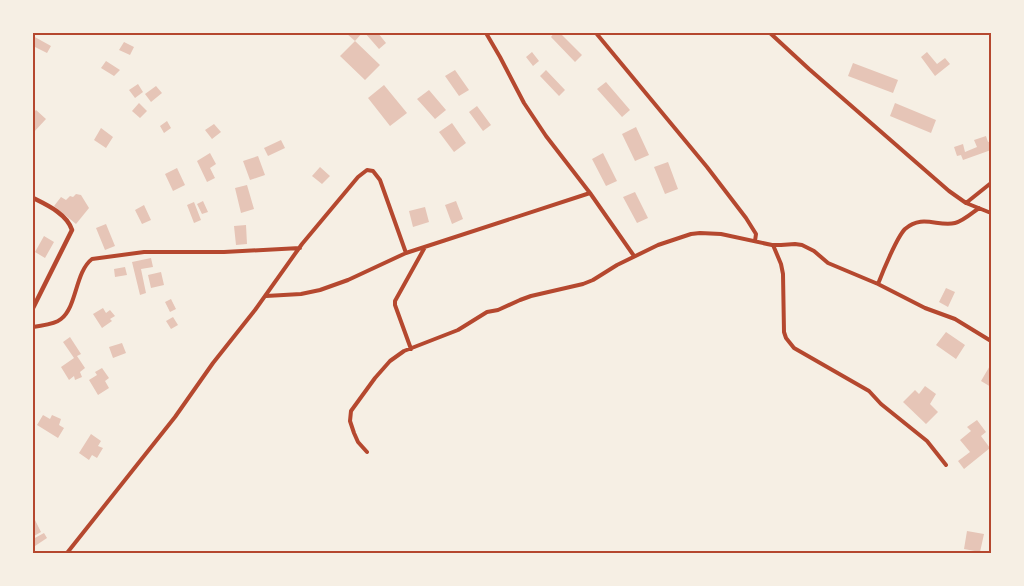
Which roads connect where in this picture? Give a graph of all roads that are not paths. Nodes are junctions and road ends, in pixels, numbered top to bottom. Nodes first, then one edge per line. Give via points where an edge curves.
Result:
1 (486, 33) edge
2 (596, 33) edge
3 (770, 33) edge
4 (991, 183) edge
5 (590, 193) junction
6 (33, 198) edge
7 (966, 203) junction
8 (979, 208) junction
9 (991, 213) edge
10 (755, 241) junction
11 (772, 244) junction
12 (425, 247) junction
13 (300, 248) junction
14 (406, 253) junction
15 (634, 256) junction
16 (878, 284) junction
17 (266, 296) junction
18 (33, 308) edge
19 (33, 327) edge
20 (991, 341) edge
21 (411, 349) junction
22 (367, 452) dead end
23 (946, 465) dead end
24 (67, 553) edge

1 - 5 street via 524,103
2 - 10 street via 733,201 753,228
3 - 7 street
4 - 7 street
5 - 12 street
5 - 15 street
6 - 18 street via 52,208 72,230
7 - 8 street
8 - 9 street
8 - 16 street via 952,224 925,221 906,228
10 - 11 street
10 - 15 street via 700,233
11 - 16 street via 802,245 828,263
11 - 23 street via 783,274 784,332 789,343 869,391 927,441
12 - 14 street
12 - 21 street via 395,301
13 - 14 street via 367,170 380,180
13 - 17 street
13 - 19 street via 152,251 92,259 63,318
14 - 17 street via 320,290
15 - 21 street via 583,284 531,296 487,312 458,330
16 - 20 street via 955,319
17 - 24 street
21 - 22 street via 390,361 351,411 354,433

